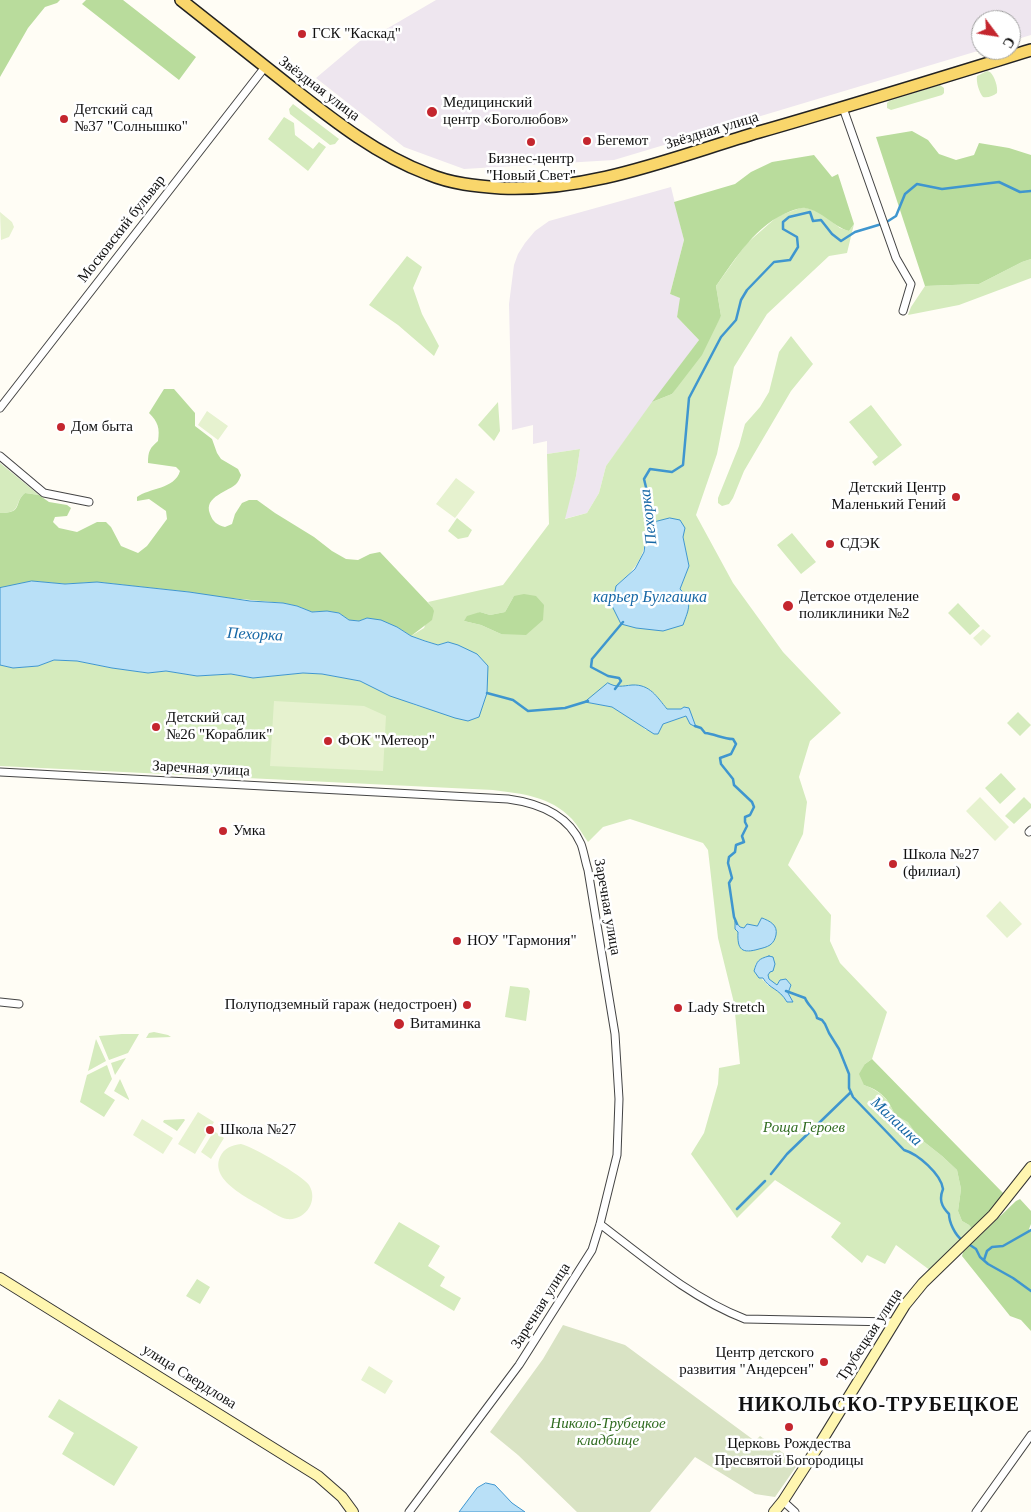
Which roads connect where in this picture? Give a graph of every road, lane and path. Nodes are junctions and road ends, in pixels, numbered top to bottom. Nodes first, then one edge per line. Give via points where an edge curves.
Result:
1 (182, 0) edge
2 (1031, 50) edge
3 (265, 67) junction
4 (843, 108) junction
5 (903, 311) dead end
6 (0, 408) edge
7 (0, 456) edge
8 (89, 502) dead end
9 (0, 772) edge
10 (0, 1002) edge
11 (19, 1004) dead end
12 (1031, 1167) edge
13 (600, 1224) junction
14 (0, 1278) edge
15 (893, 1322) junction
16 (1031, 1435) edge
17 (782, 1501) junction
18 (353, 1512) edge
19 (409, 1512) edge
20 (774, 1512) edge
21 (795, 1512) edge
22 (976, 1512) edge

1 - 3 main road, Звёздная улица
2 - 4 main road, Звёздная улица
3 - 4 main road, Звёздная улица via 348,130 399,161 448,181 488,187 526,189 609,177
3 - 6 street, Московский бульвар
4 - 5 street via 896,258 911,284
7 - 8 street via 44,493
9 - 13 street, Заречная улица via 525,801 549,810 568,824 581,844 588,870 615,1034 619,1099 617,1154
10 - 11 street
12 - 15 main road, Трубецкая улица via 993,1215 923,1283
13 - 15 street via 697,1296 745,1319
13 - 19 street, Заречная улица via 592,1250 520,1365
14 - 18 main road, улица Свердлова via 318,1476 342,1497
15 - 17 main road, Трубецкая улица
16 - 22 street
17 - 20 main road, Трубецкая улица
17 - 21 street

